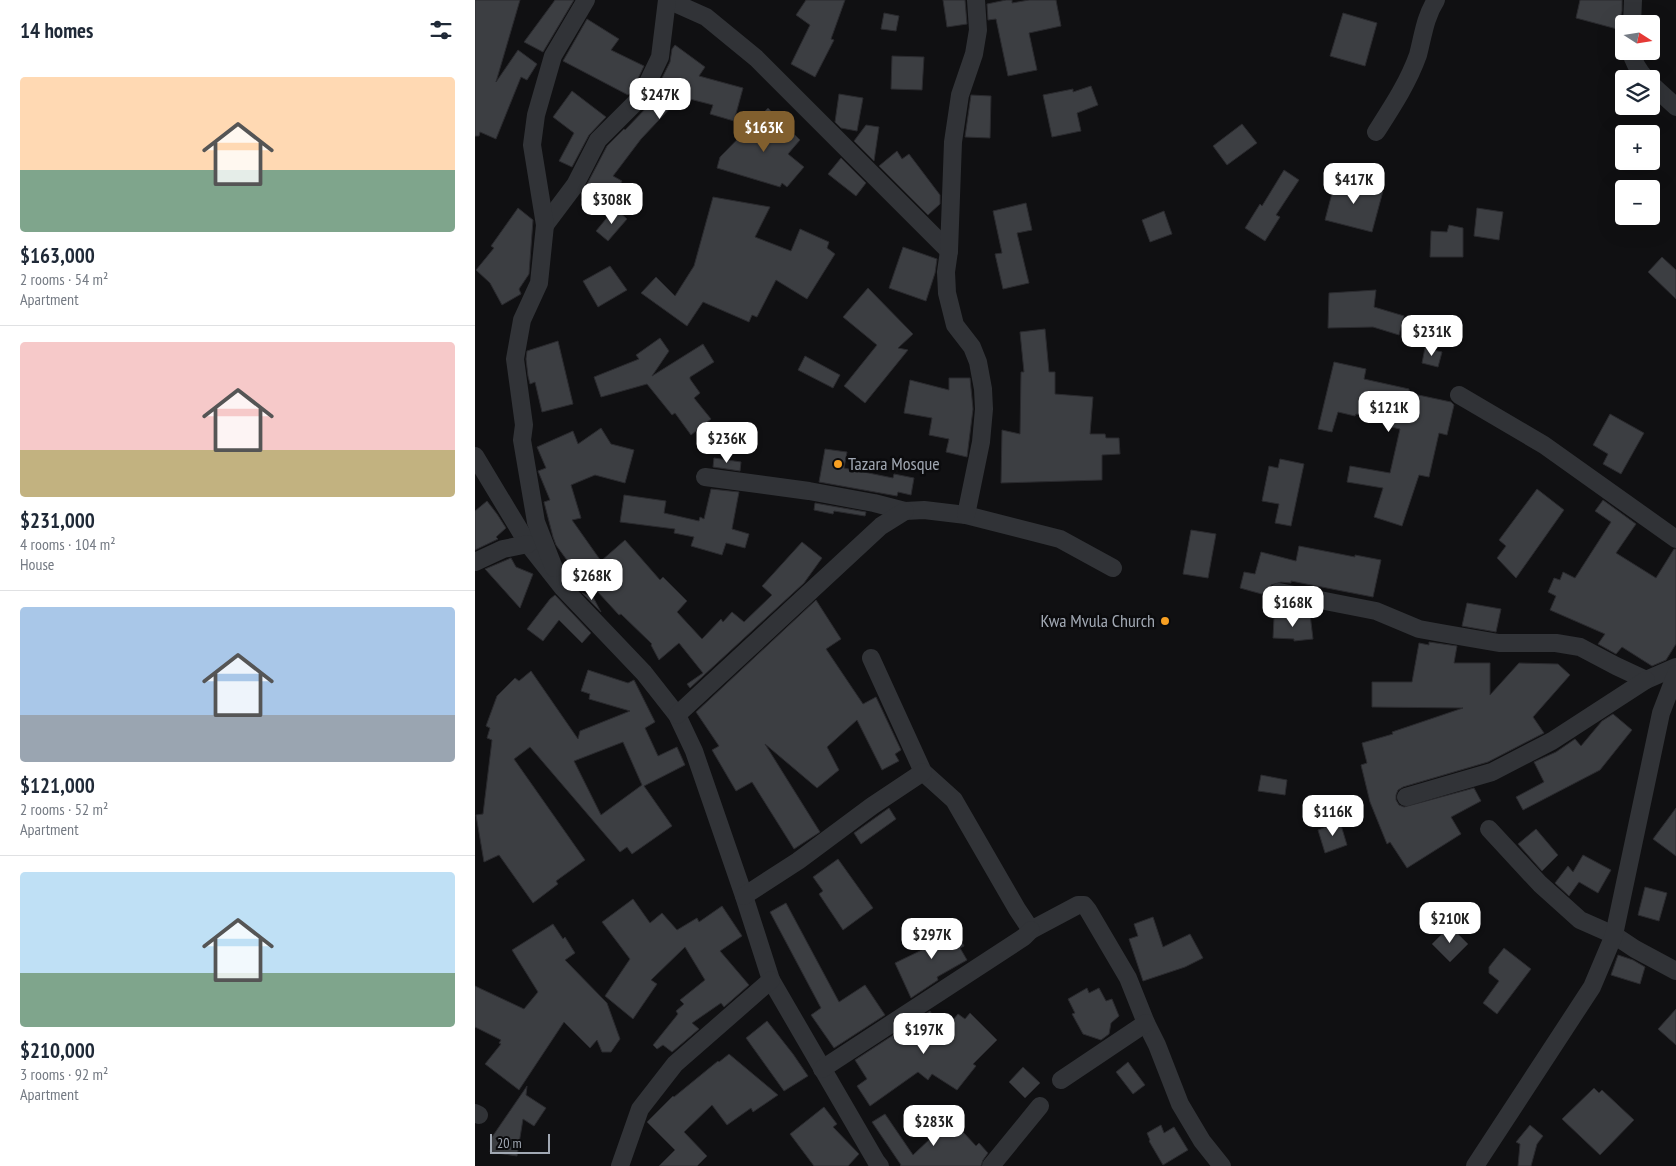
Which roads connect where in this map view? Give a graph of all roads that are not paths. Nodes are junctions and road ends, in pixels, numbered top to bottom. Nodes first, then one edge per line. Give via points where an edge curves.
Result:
1 (586, 0) edge
2 (667, 0) edge
3 (976, 0) edge
4 (1436, 0) edge
5 (1633, 0) edge
6 (1632, 15) edge
7 (1660, 93) edge
8 (1676, 108) edge
9 (1376, 132) dead end
10 (545, 224) junction
11 (949, 251) junction
12 (1459, 395) dead end
13 (475, 456) edge
14 (705, 477) dead end
15 (905, 511) junction
16 (966, 515) junction
17 (1676, 539) edge
18 (528, 544) junction
19 (475, 562) edge
20 (1113, 568) dead end
21 (562, 587) junction
22 (1279, 592) dead end
23 (871, 658) dead end
24 (1676, 667) edge
25 (1676, 674) edge
26 (1646, 680) junction
27 (677, 715) junction
28 (923, 772) junction
29 (1406, 797) dead end
30 (1489, 829) dead end
31 (744, 896) junction
32 (1031, 930) junction
33 (1614, 935) junction
34 (1676, 970) edge
35 (771, 980) junction
36 (1146, 1024) junction
37 (822, 1069) junction
38 (1061, 1080) dead end
39 (1040, 1106) dead end
40 (620, 1166) edge
41 (880, 1166) edge
42 (991, 1166) edge
43 (1222, 1166) edge
44 (1475, 1166) edge

1 - 10 street via 553,56 535,115 532,145
2 - 10 street via 660,57 641,97 598,140 575,185
2 - 11 street via 706,17 757,58
3 - 11 street via 978,30 974,54 960,95 953,142
4 - 9 street via 1403,92
5 - 6 street
7 - 8 street
10 - 21 street via 539,283 522,320 515,359 536,522
11 - 16 street via 945,272 947,293 955,325 972,347 978,362 983,389 981,442
12 - 17 street via 1544,445
13 - 18 street
14 - 15 street via 809,491
15 - 16 street
15 - 27 street via 881,526
16 - 20 street via 1060,539
18 - 19 street
18 - 21 street
21 - 27 street via 644,673
22 - 26 street via 1376,611 1419,629 1499,643 1555,643 1580,647
23 - 28 street
24 - 26 street
25 - 33 street via 1661,713
26 - 29 street via 1552,741 1492,772
27 - 31 street via 694,751
28 - 31 street
28 - 32 street via 954,800
30 - 33 street via 1540,884 1580,920
31 - 35 street
32 - 36 street via 1078,905 1084,905 1128,978
32 - 37 street
33 - 34 street
33 - 44 street via 1592,987
35 - 37 street
35 - 40 street via 675,1064 640,1109
36 - 38 street
36 - 43 street via 1180,1104 1202,1141
37 - 41 street
39 - 42 street

